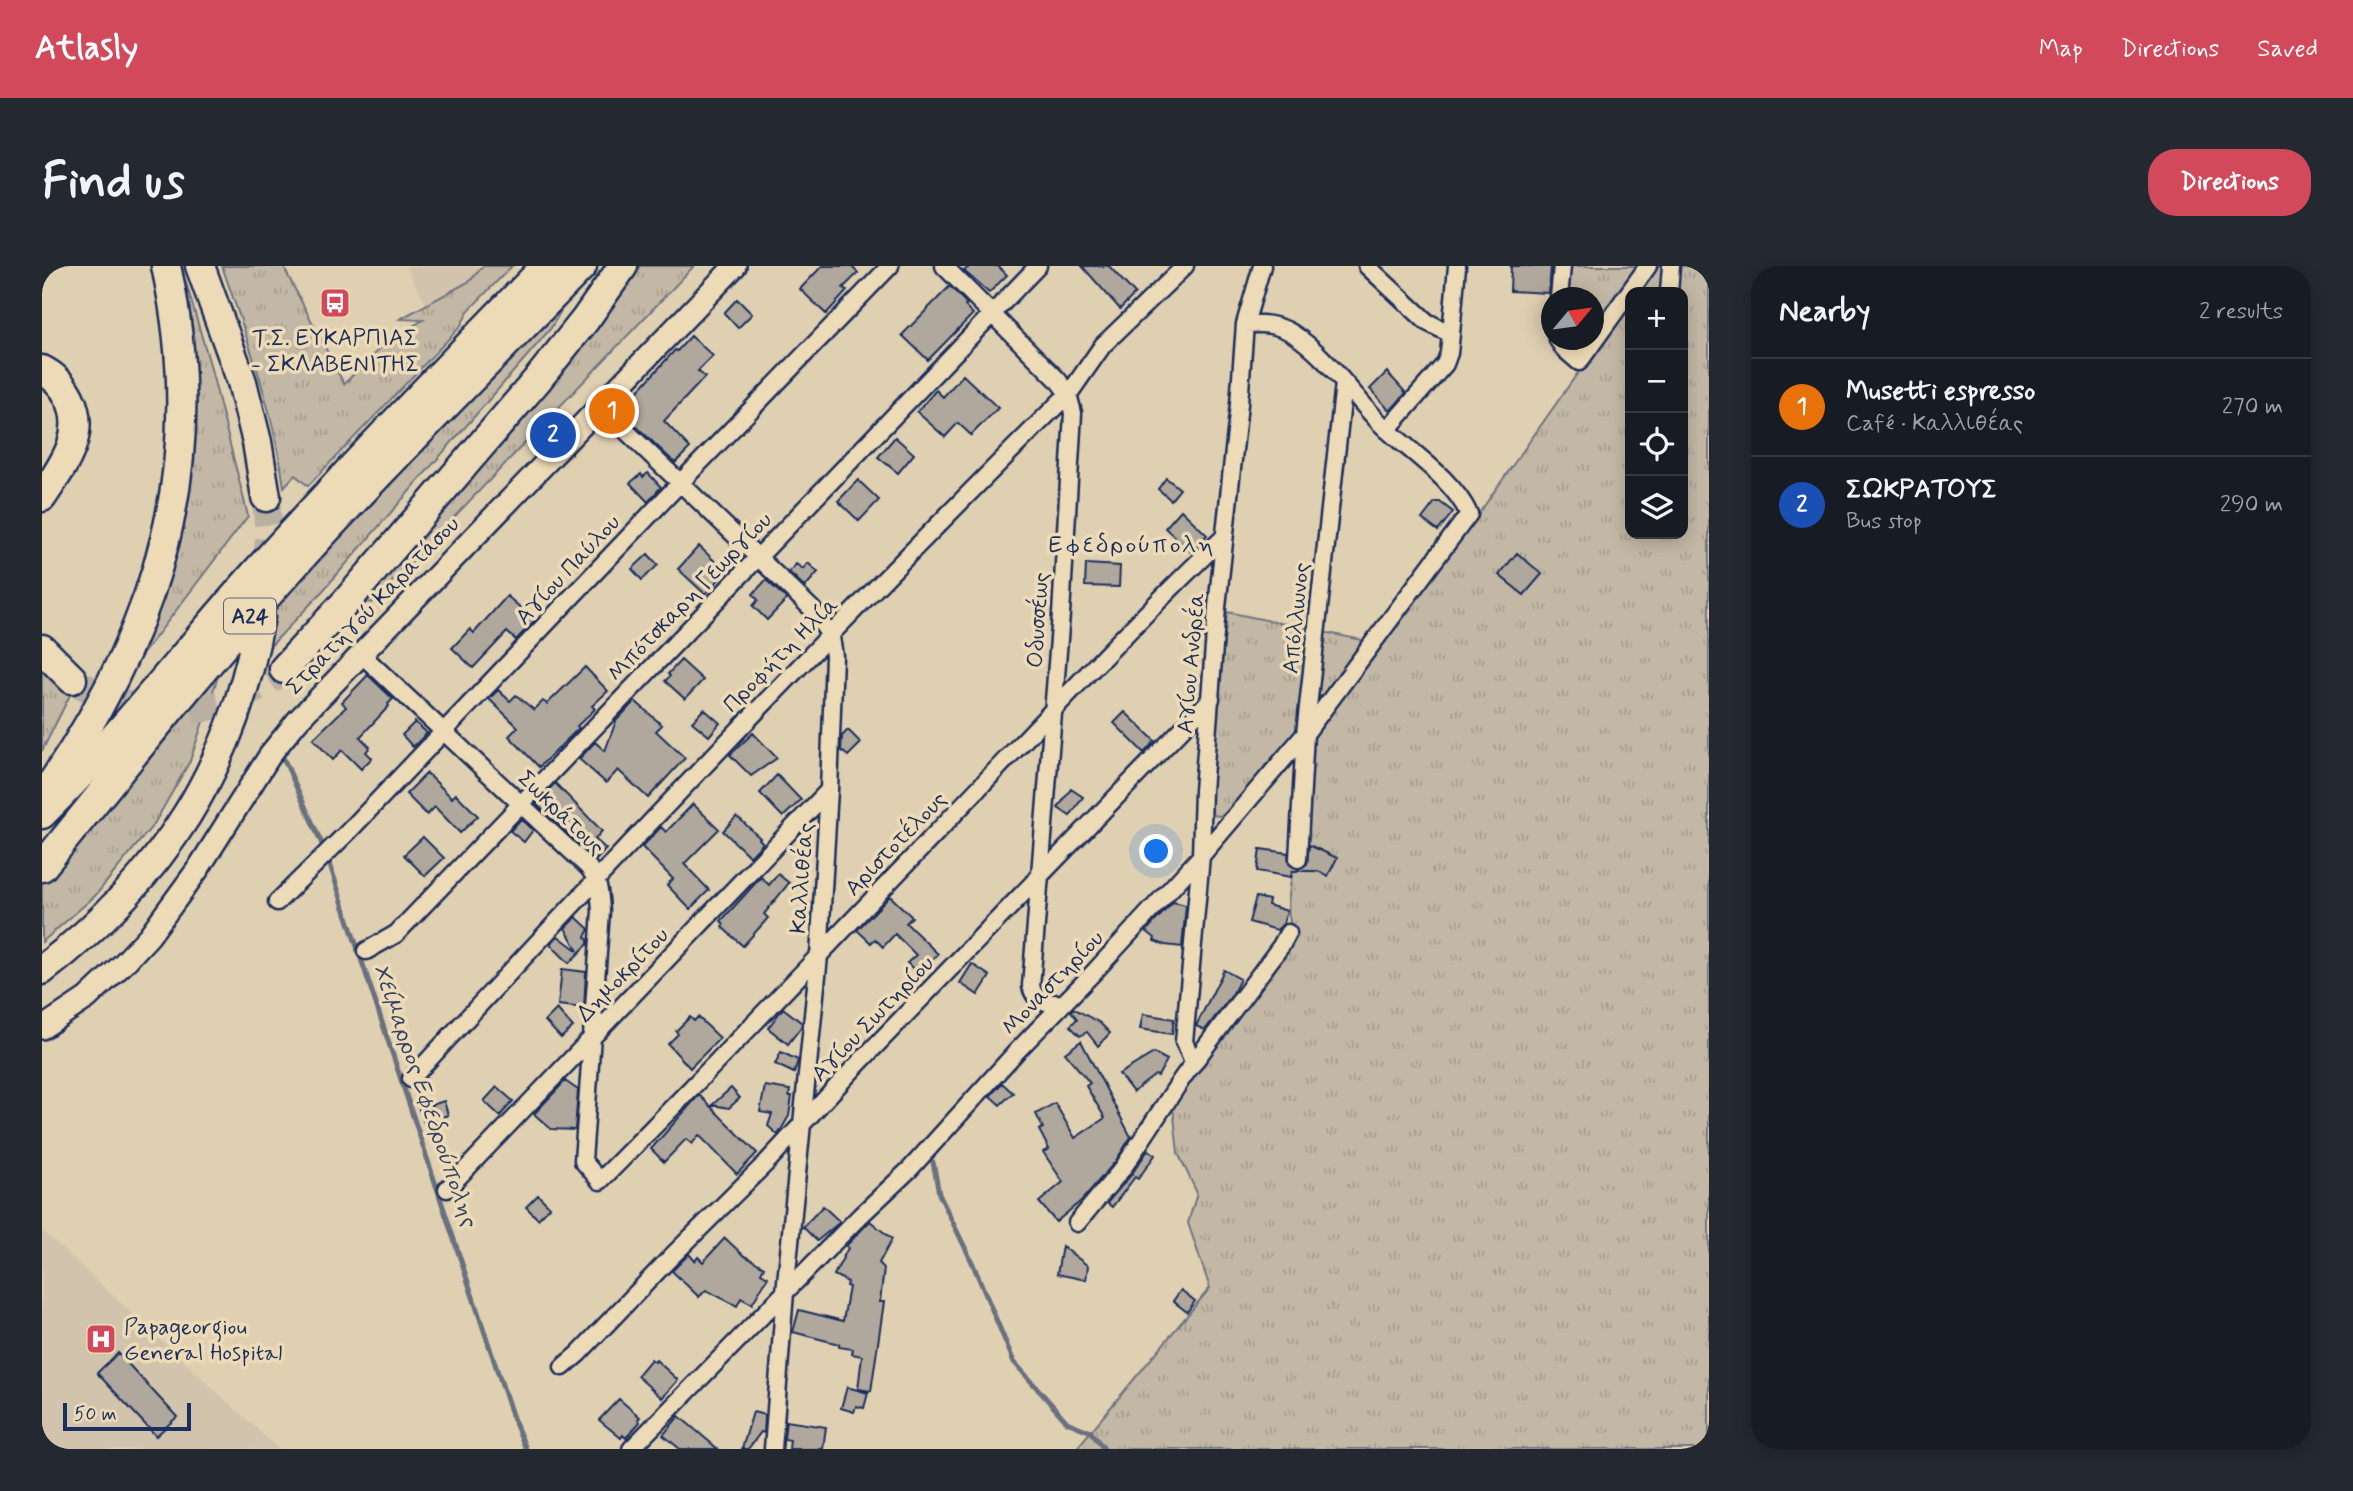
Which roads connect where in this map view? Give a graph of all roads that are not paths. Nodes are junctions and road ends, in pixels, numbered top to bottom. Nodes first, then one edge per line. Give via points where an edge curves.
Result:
1 (166, 266) edge
2 (200, 266) edge
3 (546, 266) edge
4 (582, 266) edge
5 (623, 266) edge
6 (734, 266) edge
7 (890, 266) edge
8 (944, 266) edge
9 (1038, 266) edge
10 (1185, 266) edge
11 (1262, 266) edge
12 (1367, 266) edge
13 (1457, 266) edge
14 (1562, 266) edge
15 (1648, 266) edge
16 (1671, 266) edge
17 (1560, 287) edge
18 (1669, 287) edge
19 (993, 313) junction
20 (1245, 324) junction
21 (1604, 327) edge
22 (1451, 334) junction
23 (1565, 350) edge
24 (1588, 350) edge
25 (42, 370) edge
26 (1344, 383) junction
27 (1068, 394) junction
28 (600, 406) junction
29 (1387, 430) junction
30 (680, 483) junction
31 (42, 497) edge
32 (266, 497) tunnel mouth
33 (1224, 537) junction
34 (758, 557) junction
35 (260, 617) dead end
36 (831, 637) junction
37 (42, 649) edge
38 (360, 653) junction
39 (284, 669) tunnel mouth
40 (72, 679) tunnel mouth
41 (1211, 699) junction
42 (1053, 709) junction
43 (445, 731) junction
44 (1305, 734) junction
45 (829, 790) junction
46 (42, 801) edge
47 (522, 803) junction
48 (42, 814) edge
49 (1201, 856) junction
50 (1298, 859) dead end
51 (42, 867) edge
52 (1041, 874) junction
53 (596, 878) junction
54 (277, 902) dead end
55 (1287, 933) dead end
56 (366, 951) dead end
57 (819, 956) junction
58 (42, 970) edge
59 (1064, 1003) junction
60 (78, 1006) junction
61 (42, 1028) edge
62 (591, 1038) junction
63 (42, 1041) edge
64 (1194, 1063) junction
65 (411, 1079) dead end
66 (802, 1124) junction
67 (600, 1181) joint
68 (447, 1189) dead end
69 (1077, 1223) dead end
70 (785, 1292) junction
71 (563, 1367) dead end
72 (631, 1449) edge
73 (772, 1449) edge

1 - 46 highway via 179,345 182,404 179,465 162,554 122,666
2 - 32 highway via 242,382
3 - 48 highway, Α24 via 320,502
4 - 51 highway, Α24 via 289,571
5 - 39 highway via 538,379
6 - 28 street, Στρατηγού Καρατάσου
7 - 30 street, Αγίου Παύλου
8 - 19 street
9 - 19 street, Μπότσκαρη Γεωργίου
10 - 27 street, Προφήτη Ηλία via 1109,338
11 - 20 street, Αγίου Ανδρέα
12 - 22 street via 1427,323
13 - 22 street
14 - 17 street
15 - 21 street
16 - 18 street
19 - 27 street
19 - 34 street, Μπότσκαρη Γεωργίου
20 - 26 street via 1274,325 1291,332
20 - 33 street, Αγίου Ανδρέα
22 - 29 street via 1445,364
23 - 24 street via 1579,362
25 - 31 highway via 67,393 76,415 75,437 65,463
26 - 29 street
26 - 44 street, Απόλλωνος
27 - 36 street, Προφήτη Ηλία
27 - 42 street, Οδυσσέως via 1073,434
28 - 30 street, Καλλιθέας
28 - 38 street, Στρατηγού Καρατάσου
29 - 44 street, Μοναστηρίου via 1449,487 1469,514
30 - 34 street, Καλλιθέας
30 - 43 street, Αγίου Παύλου
33 - 41 street, Αγίου Ανδρέα
33 - 42 street, Αριστοτέλους
34 - 36 street, Καλλιθέας via 812,609
34 - 47 street, Μπότσκαρη Γεωργίου
35 - 58 highway via 242,696 194,805 127,894
36 - 45 street, Καλλιθέας
36 - 53 street, Προφήτη Ηλία
37 - 40 highway
38 - 43 street, Σωκράτους
38 - 60 street, Στρατηγού Καρατάσου via 284,737 149,936
41 - 49 street, Αγίου Ανδρέα
41 - 52 street, Αγίου Σωτηρίου
42 - 52 street, Οδυσσέως
42 - 57 street, Αριστοτέλους
43 - 47 street, Σωκράτους
43 - 54 street, Αγίου Παύλου
44 - 49 street, Μοναστηρίου
44 - 50 street, Απόλλωνος
45 - 57 street, Καλλιθέας
45 - 62 street, Δημοκρίτου
47 - 53 street, Σωκράτους
47 - 56 street, Μπότσκαρη Γεωργίου via 396,934
49 - 59 street, Μοναστηρίου
49 - 64 street, Αγίου Ανδρέα via 1184,1042
52 - 59 street, Οδυσσέως via 1032,991 1044,1002
52 - 66 street, Αγίου Σωτηρίου
53 - 62 street, Σωκράτους via 601,911
53 - 65 street, Προφήτη Ηλία
55 - 64 street
57 - 66 street, Καλλιθέας
57 - 67 street, Αριστοτέλους
59 - 70 street, Μοναστηρίου via 910,1169
60 - 61 street
60 - 63 street
62 - 67 street, Σωκράτους via 583,1161
62 - 68 street, Δημοκρίτου
64 - 69 street via 1123,1168
66 - 70 street, Καλλιθέας
66 - 71 street, Αγίου Σωτηρίου
70 - 72 street, Μοναστηρίου
70 - 73 street, Καλλιθέας

